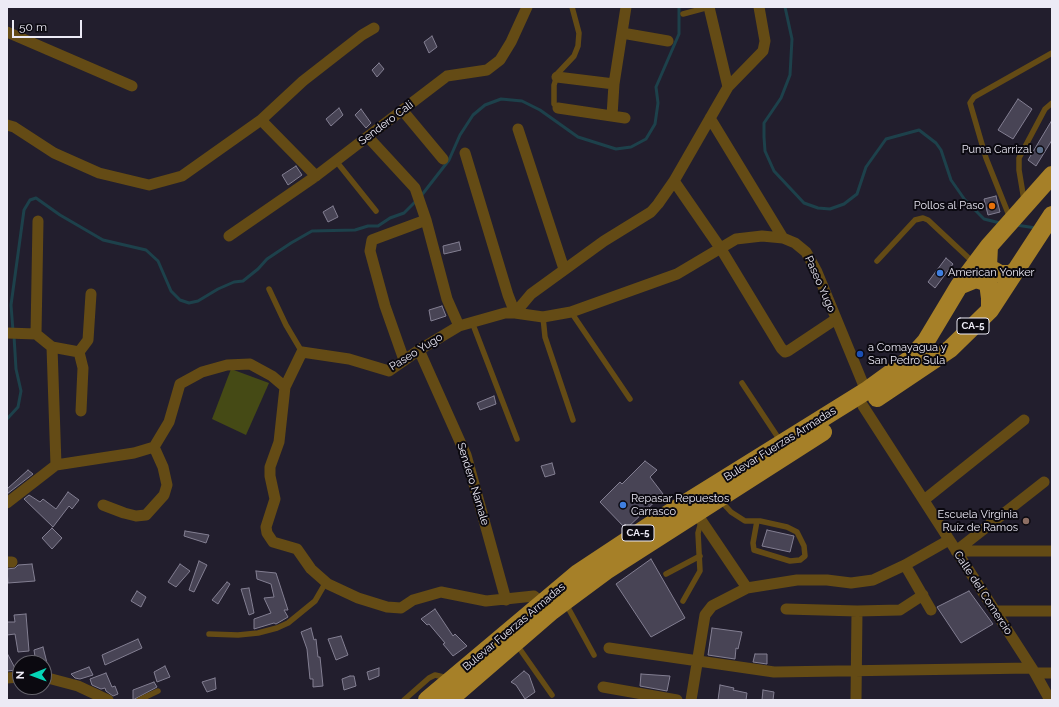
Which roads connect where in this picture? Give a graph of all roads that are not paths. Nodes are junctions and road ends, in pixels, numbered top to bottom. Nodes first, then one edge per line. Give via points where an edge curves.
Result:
1 (527, 7) edge
2 (572, 7) edge
3 (626, 7) edge
4 (709, 7) edge
5 (759, 7) edge
6 (683, 14) dead end
7 (374, 28) dead end
8 (7, 32) edge
9 (622, 33) junction
10 (668, 41) dead end
11 (1052, 53) edge
12 (557, 77) junction
13 (614, 84) junction
14 (132, 86) dead end
15 (728, 87) junction
16 (1052, 103) edge
17 (558, 108) joint
18 (403, 111) junction
19 (612, 116) junction
20 (625, 118) dead end
21 (710, 118) junction
22 (261, 120) junction
23 (7, 125) edge
24 (518, 129) dead end
25 (368, 137) junction
26 (465, 153) dead end
27 (443, 159) dead end
28 (336, 161) junction
29 (1052, 175) edge
30 (316, 176) junction
31 (674, 181) junction
32 (1025, 205) junction
33 (376, 211) dead end
34 (1052, 215) edge
35 (426, 220) junction
36 (1011, 220) junction
37 (38, 221) dead end
38 (229, 236) dead end
39 (783, 238) junction
40 (989, 246) junction
41 (721, 249) junction
42 (876, 261) dead end
43 (975, 265) junction
44 (564, 269) junction
45 (1017, 270) junction
46 (959, 286) junction
47 (269, 289) dead end
48 (91, 294) dead end
49 (990, 310) junction
50 (571, 312) junction
51 (515, 313) junction
52 (543, 317) junction
53 (836, 319) junction
54 (472, 322) junction
55 (459, 326) junction
56 (7, 333) edge
57 (36, 334) junction
58 (52, 347) junction
59 (419, 350) junction
60 (79, 352) junction
61 (302, 352) junction
62 (404, 360) junction
63 (742, 383) dead end
64 (285, 387) junction
65 (630, 399) dead end
66 (865, 399) junction
67 (81, 411) dead end
68 (573, 420) dead end
69 (1024, 420) dead end
70 (516, 439) dead end
71 (782, 444) junction
72 (154, 447) junction
73 (56, 465) junction
74 (1044, 482) dead end
75 (719, 500) junction
76 (924, 500) junction
77 (7, 503) edge
78 (103, 505) dead end
79 (699, 518) junction
80 (757, 521) junction
81 (948, 540) junction
82 (956, 551) junction
83 (1052, 551) edge
84 (700, 556) junction
85 (905, 565) junction
86 (666, 574) dead end
87 (326, 582) junction
88 (747, 588) junction
89 (923, 595) junction
90 (506, 600) junction
91 (683, 601) dead end
92 (565, 602) junction
93 (543, 603) junction
94 (786, 609) dead end
95 (931, 610) dead end
96 (857, 611) junction
97 (996, 611) junction
98 (1052, 611) edge
99 (209, 634) dead end
100 (515, 644) junction
101 (609, 648) dead end
102 (594, 655) dead end
103 (698, 661) junction
104 (857, 670) junction
105 (1033, 670) junction
106 (1052, 673) edge
107 (52, 679) edge
108 (452, 679) junction
109 (603, 687) dead end
110 (158, 691) dead end
111 (552, 695) dead end
112 (108, 700) edge
113 (139, 700) edge
114 (404, 700) edge
115 (428, 700) edge
116 (449, 700) edge
117 (677, 700) edge
118 (691, 700) edge
119 (856, 700) edge
120 (1050, 700) edge

1 - 18 street, Sendero Cali via 500,60 487,70 447,76
2 - 12 lane via 579,34 578,46 574,56
3 - 9 street
4 - 6 lane
4 - 15 street
5 - 15 street via 765,41 763,51
7 - 22 street via 303,81
8 - 14 street
9 - 10 street
9 - 13 street
11 - 36 lane via 974,97 970,103 986,158
12 - 13 street
12 - 17 lane via 554,85 554,104
13 - 19 street
15 - 21 street
16 - 32 lane via 1045,109 1019,158 1018,170
17 - 19 street
18 - 25 street, Sendero Cali
18 - 27 street
19 - 20 street
21 - 31 street
21 - 39 street
22 - 23 street via 182,176 150,185 100,173 54,153
22 - 30 street
24 - 44 street
25 - 28 street, Sendero Cali
25 - 35 street via 415,188
26 - 51 street
28 - 30 street, Sendero Cali
28 - 33 lane
29 - 32 highway, Bulevar Fuerzas Armadas / CA-5
30 - 38 street, Sendero Cali
31 - 41 street
31 - 44 street via 651,212
32 - 36 highway, Bulevar Fuerzas Armadas / CA-5
34 - 45 highway, Bulevar Fuerzas Armadas / CA-5
35 - 55 street via 447,299
35 - 62 street via 372,240 370,251 385,306
36 - 40 highway, Bulevar Fuerzas Armadas / CA-5
37 - 57 street
39 - 41 street, Paseo Yugo via 743,237
39 - 53 street, Paseo Yugo via 806,252
40 - 43 highway, Bulevar Fuerzas Armadas / CA-5
40 - 45 highway via 988,267 1000,274 1010,274
41 - 50 street, Paseo Yugo via 677,274
41 - 53 street via 785,352
42 - 43 lane via 916,220 923,218
43 - 46 highway, Bulevar Fuerzas Armadas / CA-5
44 - 51 street via 531,294
45 - 49 highway, Bulevar Fuerzas Armadas / CA-5
46 - 49 highway via 976,279 988,283
46 - 66 highway, Bulevar Fuerzas Armadas / CA-5 via 926,341 910,359
47 - 61 lane
48 - 60 street via 88,340
49 - 66 highway, Bulevar Fuerzas Armadas / CA-5 via 950,350
50 - 52 street, Paseo Yugo
50 - 65 lane
51 - 52 street, Paseo Yugo
51 - 54 street, Paseo Yugo via 505,313
52 - 68 lane via 545,338
53 - 66 street, Paseo Yugo
54 - 55 street, Paseo Yugo
54 - 70 lane
55 - 59 street, Paseo Yugo
56 - 57 street
57 - 58 street
58 - 60 street
58 - 73 street
59 - 62 street, Paseo Yugo
59 - 90 street, Sendero Namale via 466,455
60 - 67 street via 83,368
61 - 62 street, Paseo Yugo via 349,359 388,371
61 - 64 street
63 - 71 lane
64 - 72 street via 272,376 250,364 226,365 202,372 180,384 169,422
64 - 87 street via 279,442 270,467 275,499 266,527 267,533 273,542 297,549 311,569
66 - 71 highway, Bulevar Fuerzas Armadas / CA-5
66 - 75 highway, Bulevar Fuerzas Armadas / CA-5
66 - 76 street, Calle del Comercio
69 - 76 street
71 - 93 highway, Bulevar Fuerzas Armadas / CA-5 via 578,573
72 - 73 street via 134,453
72 - 78 street via 163,467 167,485 164,495 151,510 146,515 136,516
73 - 77 street
74 - 82 street
75 - 79 highway, Bulevar Fuerzas Armadas / CA-5
75 - 80 lane via 731,512 745,520
76 - 81 street, Calle del Comercio
79 - 84 lane
79 - 88 street
79 - 92 highway, Bulevar Fuerzas Armadas / CA-5 via 606,571
80 - 80 lane via 787,527 797,532 804,546 805,556 800,560 790,561 754,550
81 - 82 street, Calle del Comercio
81 - 85 street
82 - 83 street
82 - 97 street, Calle del Comercio
84 - 86 lane
84 - 91 lane via 700,571
85 - 88 street via 862,583 797,580
85 - 89 street
87 - 90 street via 358,598 387,607 401,608 412,600 441,592 486,601
87 - 99 lane via 315,601 288,623 277,628 238,636
88 - 103 street via 707,610
89 - 95 street
89 - 96 street via 900,610
90 - 93 street via 534,596
92 - 100 highway, Bulevar Fuerzas Armadas / CA-5
92 - 102 lane
93 - 108 highway, Bulevar Fuerzas Armadas / CA-5
94 - 96 street
96 - 104 street
97 - 98 street
97 - 105 street, Calle del Comercio
100 - 111 lane
100 - 116 highway, Bulevar Fuerzas Armadas / CA-5
101 - 103 street
103 - 104 street via 774,672
103 - 118 street
104 - 105 street
104 - 119 street
105 - 106 street
105 - 120 street, Calle del Comercio
107 - 112 street via 78,686
108 - 114 lane via 435,676 429,678
108 - 115 highway, Bulevar Fuerzas Armadas / CA-5
109 - 117 street
110 - 113 lane

